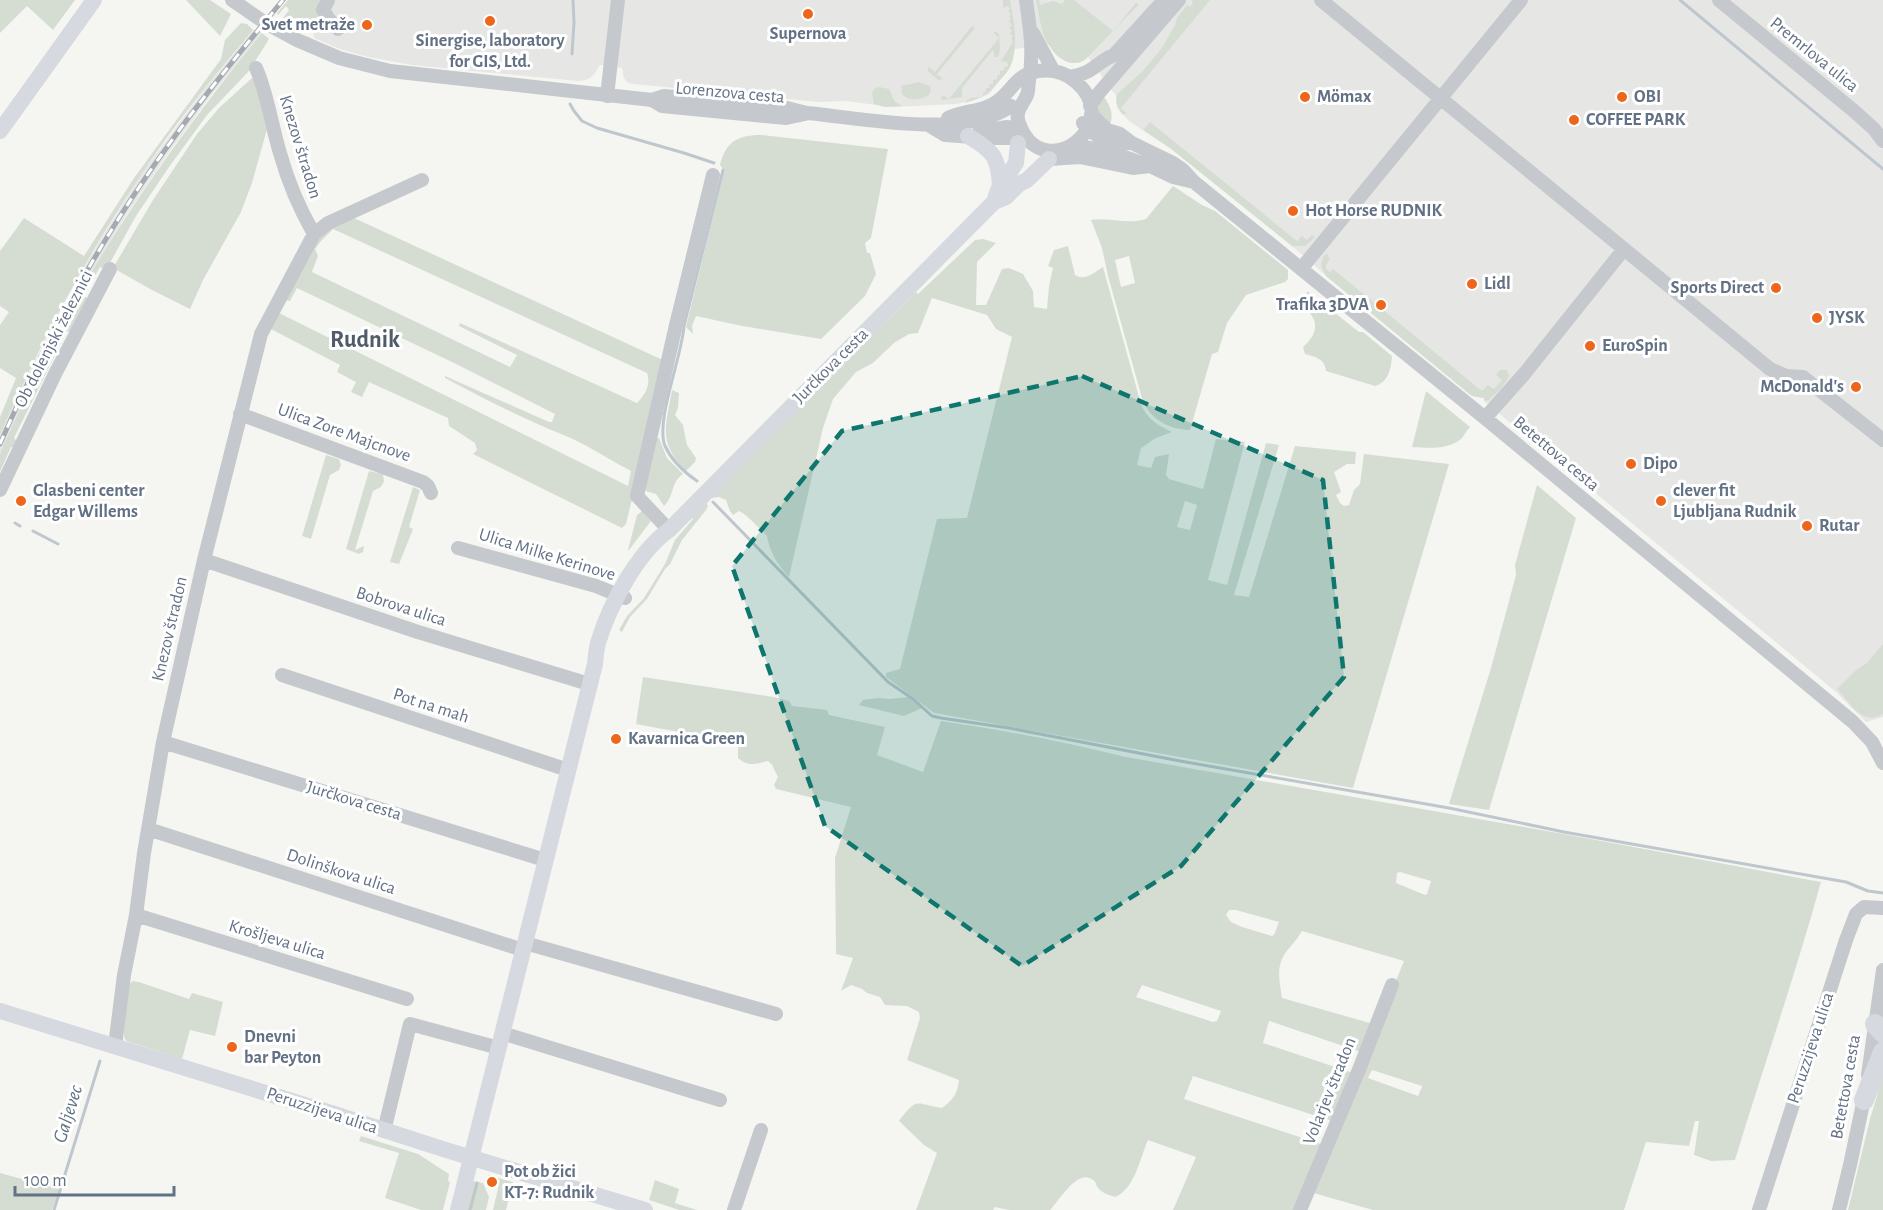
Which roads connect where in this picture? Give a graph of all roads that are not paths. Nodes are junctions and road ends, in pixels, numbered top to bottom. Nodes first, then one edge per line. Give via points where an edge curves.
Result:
1 (94, 0) edge
2 (232, 0) edge
3 (328, 0) edge
4 (618, 0) edge
5 (1026, 0) edge
6 (1164, 0) edge
7 (1179, 0) edge
8 (1321, 0) edge
9 (1521, 0) edge
10 (1719, 0) edge
11 (338, 28) dead end
12 (1030, 29) junction
13 (256, 68) dead end
14 (1053, 70) junction
15 (1026, 79) junction
16 (1074, 84) junction
17 (607, 96) junction
18 (1441, 98) junction
19 (1011, 106) junction
20 (1088, 118) junction
21 (930, 126) junction
22 (0, 131) edge
23 (1016, 134) junction
24 (968, 136) junction
25 (1883, 141) edge
26 (1074, 145) junction
27 (1043, 155) junction
28 (1150, 166) junction
29 (713, 175) dead end
30 (422, 180) dead end
31 (1194, 182) junction
32 (997, 195) junction
33 (314, 234) junction
34 (1624, 249) junction
35 (110, 269) dead end
36 (1301, 269) junction
37 (240, 414) junction
38 (1485, 418) junction
39 (1883, 440) edge
40 (0, 490) edge
41 (431, 493) dead end
42 (669, 530) junction
43 (458, 548) dead end
44 (204, 560) junction
45 (622, 597) junction
46 (282, 675) dead end
47 (589, 684) junction
48 (1878, 739) edge
49 (163, 742) junction
50 (1883, 763) edge
51 (568, 770) junction
52 (148, 829) junction
53 (545, 860) junction
54 (1883, 908) edge
55 (136, 915) junction
56 (524, 946) junction
57 (1883, 970) edge
58 (1392, 985) dead end
59 (407, 999) dead end
60 (0, 1011) edge
61 (776, 1014) dead end
62 (1879, 1022) edge
63 (500, 1040) junction
64 (115, 1046) junction
65 (1883, 1052) edge
66 (720, 1100) dead end
67 (1864, 1100) junction
68 (761, 1130) dead end
69 (384, 1131) junction
70 (470, 1157) junction
71 (458, 1210) edge
72 (645, 1210) edge
73 (734, 1210) edge
74 (1300, 1210) edge
75 (1759, 1210) edge
76 (1839, 1210) edge

1 - 22 main road
2 - 17 street, Lorenzova cesta via 279,31 339,58 390,71
3 - 11 street via 323,10
4 - 17 street
5 - 12 street
6 - 16 street via 1114,54 1102,73 1090,83
7 - 20 street via 1098,94
8 - 18 street
9 - 18 street
10 - 25 street, Premrlova ulica via 1854,111
12 - 14 street
12 - 15 street via 1024,48
13 - 33 street, Knezov štradon via 288,177
14 - 15 street
14 - 16 street
15 - 16 street
15 - 19 street
15 - 21 street, Lorenzova cesta via 998,102
15 - 23 street via 1027,94 1019,109
16 - 20 street
17 - 21 street, Lorenzova cesta via 652,100 664,96
18 - 34 street
18 - 36 street
19 - 21 street, Lorenzova cesta via 992,117
19 - 23 street via 1009,117
20 - 26 street via 1083,137
20 - 27 street via 1073,135 1049,141
20 - 31 street, Betettova cesta via 1173,163
21 - 24 street, Lorenzova cesta via 945,135
23 - 24 street, Lorenzova cesta
23 - 27 street
23 - 32 main road, Jurčkova cesta via 1016,163
24 - 32 main road via 988,149 996,160
26 - 27 street, Betettova cesta
26 - 28 street, Betettova cesta via 1111,152
27 - 28 street, Betettova cesta via 1080,157 1133,168
27 - 32 main road, Jurčkova cesta via 1006,197
28 - 31 street, Betettova cesta
29 - 42 street via 637,496
30 - 33 street, Knezov štradon via 328,223
31 - 36 street, Betettova cesta
32 - 42 main road, Jurčkova cesta
33 - 37 street, Knezov štradon via 261,334
34 - 38 street
34 - 39 street via 1770,369 1786,376 1803,377
35 - 40 street, Ob dolenjski železnici
36 - 38 street, Betettova cesta
37 - 41 street, Ulica Zore Majcnove via 423,482
37 - 44 street, Knezov štradon
38 - 48 street, Betettova cesta via 1852,722
42 - 45 main road, Jurčkova cesta via 655,539 626,580
43 - 45 street, Ulica Milke Kerinove via 596,586
44 - 47 street, Bobrova ulica
44 - 49 street, Knezov štradon
45 - 47 main road, Jurčkova cesta
46 - 51 street, Pot na mah
47 - 51 main road, Jurčkova cesta
48 - 50 street, Betettova cesta
49 - 52 street, Knezov štradon
49 - 53 street, Jurčkova cesta
51 - 53 main road, Jurčkova cesta
52 - 55 street, Knezov štradon
52 - 56 street, Dolinškova ulica
53 - 56 main road, Jurčkova cesta
54 - 75 street, Peruzzijeva ulica via 1864,907 1856,914
55 - 59 street, Krošljeva ulica
55 - 64 street, Knezov štradon
56 - 61 street
56 - 63 main road, Jurčkova cesta
57 - 62 street, Betettova cesta
58 - 74 street, Volarjev štradon
60 - 64 main road, Peruzzijeva ulica
62 - 67 street, Betettova cesta
63 - 66 street
63 - 69 street via 410,1024
63 - 70 main road, Jurčkova cesta
64 - 69 main road, Peruzzijeva ulica
65 - 67 highway
67 - 76 street, Betettova cesta
68 - 73 street
69 - 70 main road, Peruzzijeva ulica
70 - 71 main road, Jurčkova cesta
70 - 72 main road, Peruzzijeva ulica

